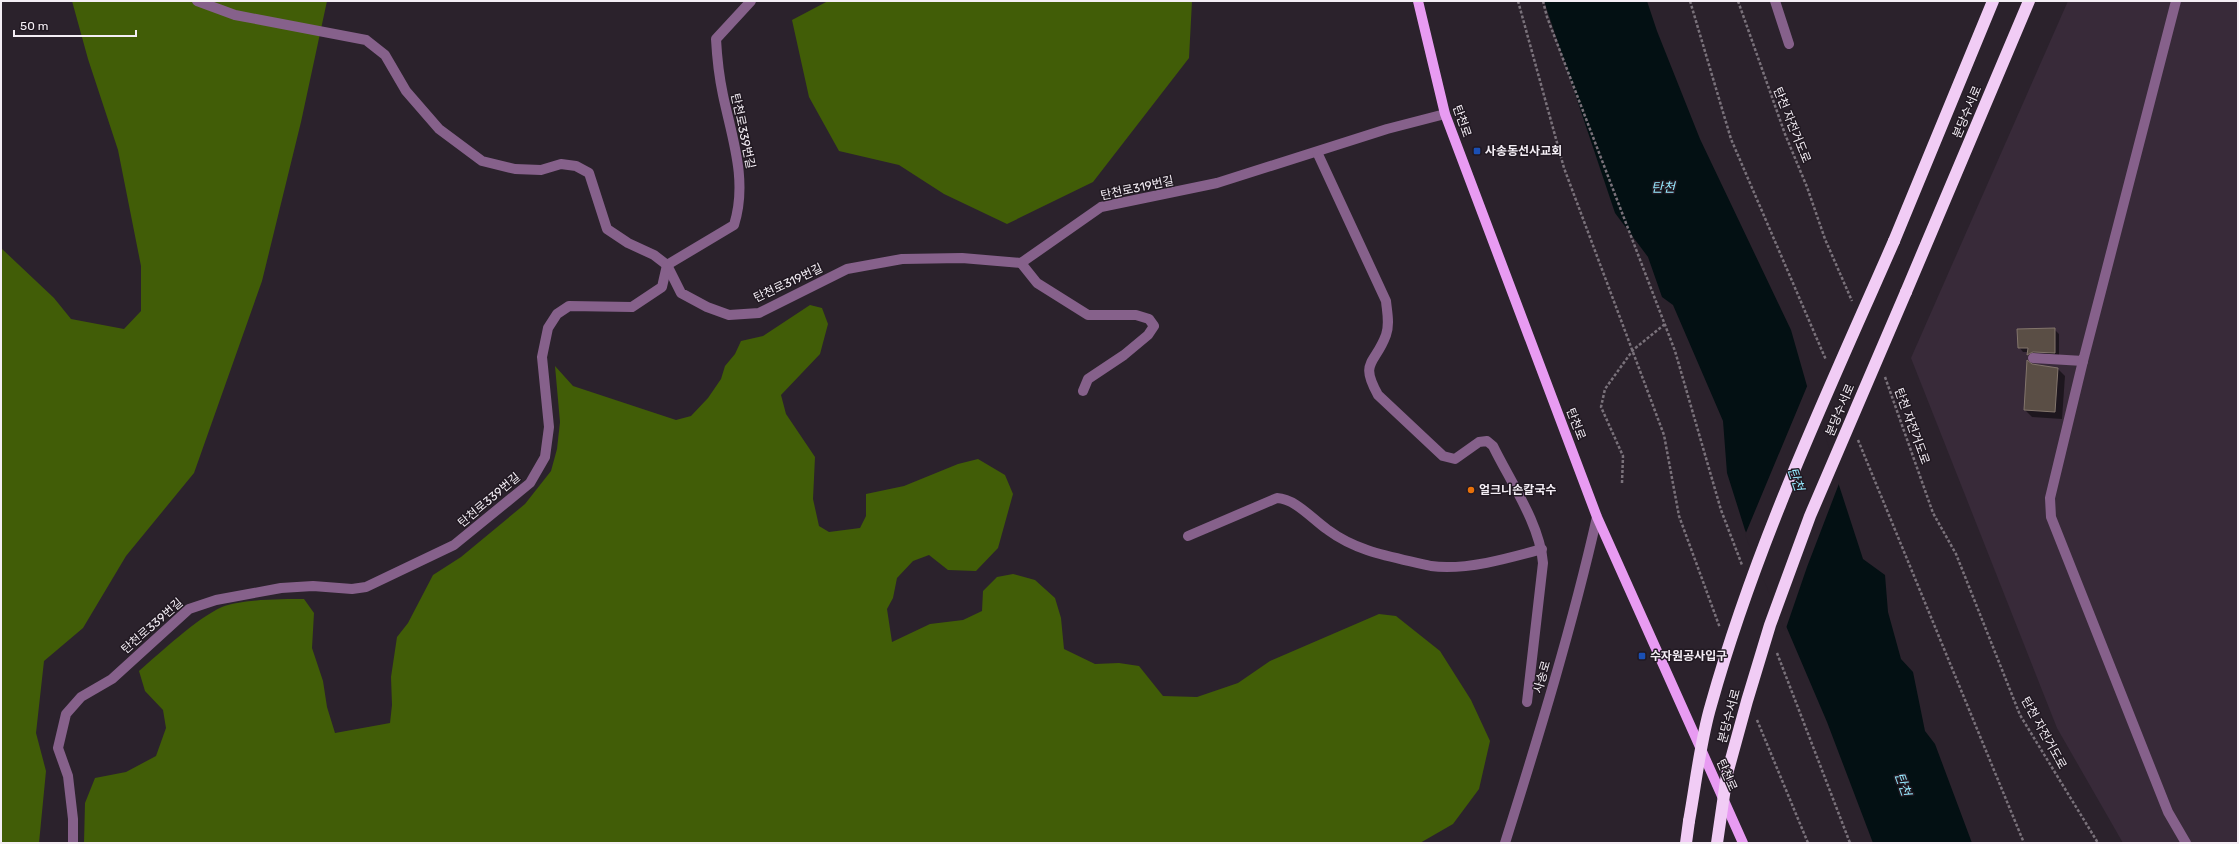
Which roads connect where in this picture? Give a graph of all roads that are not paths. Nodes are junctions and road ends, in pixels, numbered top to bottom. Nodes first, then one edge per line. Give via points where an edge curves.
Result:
1 (197, 1) edge
2 (751, 1) edge
3 (1418, 1) edge
4 (1775, 1) edge
5 (1993, 1) edge
6 (2029, 1) edge
7 (2176, 1) edge
8 (1789, 44) dead end
9 (1444, 114) junction
10 (1317, 152) junction
11 (1021, 263) junction
12 (667, 265) junction
13 (2033, 358) dead end
14 (2083, 361) junction
15 (1083, 391) dead end
16 (1597, 517) junction
17 (1188, 536) dead end
18 (1542, 550) junction
19 (1527, 702) dead end
20 (73, 843) edge
21 (1505, 843) edge
22 (1686, 843) edge
23 (1717, 843) edge
24 (1743, 843) edge
25 (2186, 843) edge

1 - 12 street, 탄천로319번길 via 235,15 366,40 385,55 406,91 439,129 482,162 515,169 541,170 560,164 576,166 589,173 607,229
2 - 12 street, 탄천로339번길 via 716,40 718,74 739,164 739,210 734,225
3 - 9 main road, 탄천로
4 - 8 street
5 - 22 highway, 분당수서로, bridge via 1894,241 1790,478 1753,572 1710,707
6 - 23 highway, 분당수서로, bridge via 1810,516 1770,625 1747,701 1727,774
7 - 14 street
9 - 10 street, 탄천로319번길
9 - 16 main road, 탄천로
10 - 11 street, 탄천로319번길 via 1217,183 1101,207
10 - 18 street via 1386,301 1386,335 1369,367 1371,382 1378,395 1443,456 1455,459 1479,442 1488,440 1524,508
11 - 12 street, 탄천로319번길 via 962,258 902,259 847,269 759,313 729,315 681,293
11 - 15 street via 1037,283 1088,315 1136,315 1149,319 1154,326 1148,335 1124,355 1088,379
12 - 20 street, 탄천로339번길 via 662,288 632,308 569,306 557,314 548,328 542,357 549,427 545,457 530,483 454,545 366,587 281,588 216,600 189,609 112,679 81,697 66,714 58,748 68,776
13 - 14 street
14 - 25 street via 2050,498 2051,517 2168,812
16 - 21 street, 사송로 via 1582,586
16 - 24 main road, 탄천로
17 - 18 street via 1277,498 1285,498 1327,530 1360,549 1431,566 1442,568 1501,560
18 - 19 street via 1544,563

